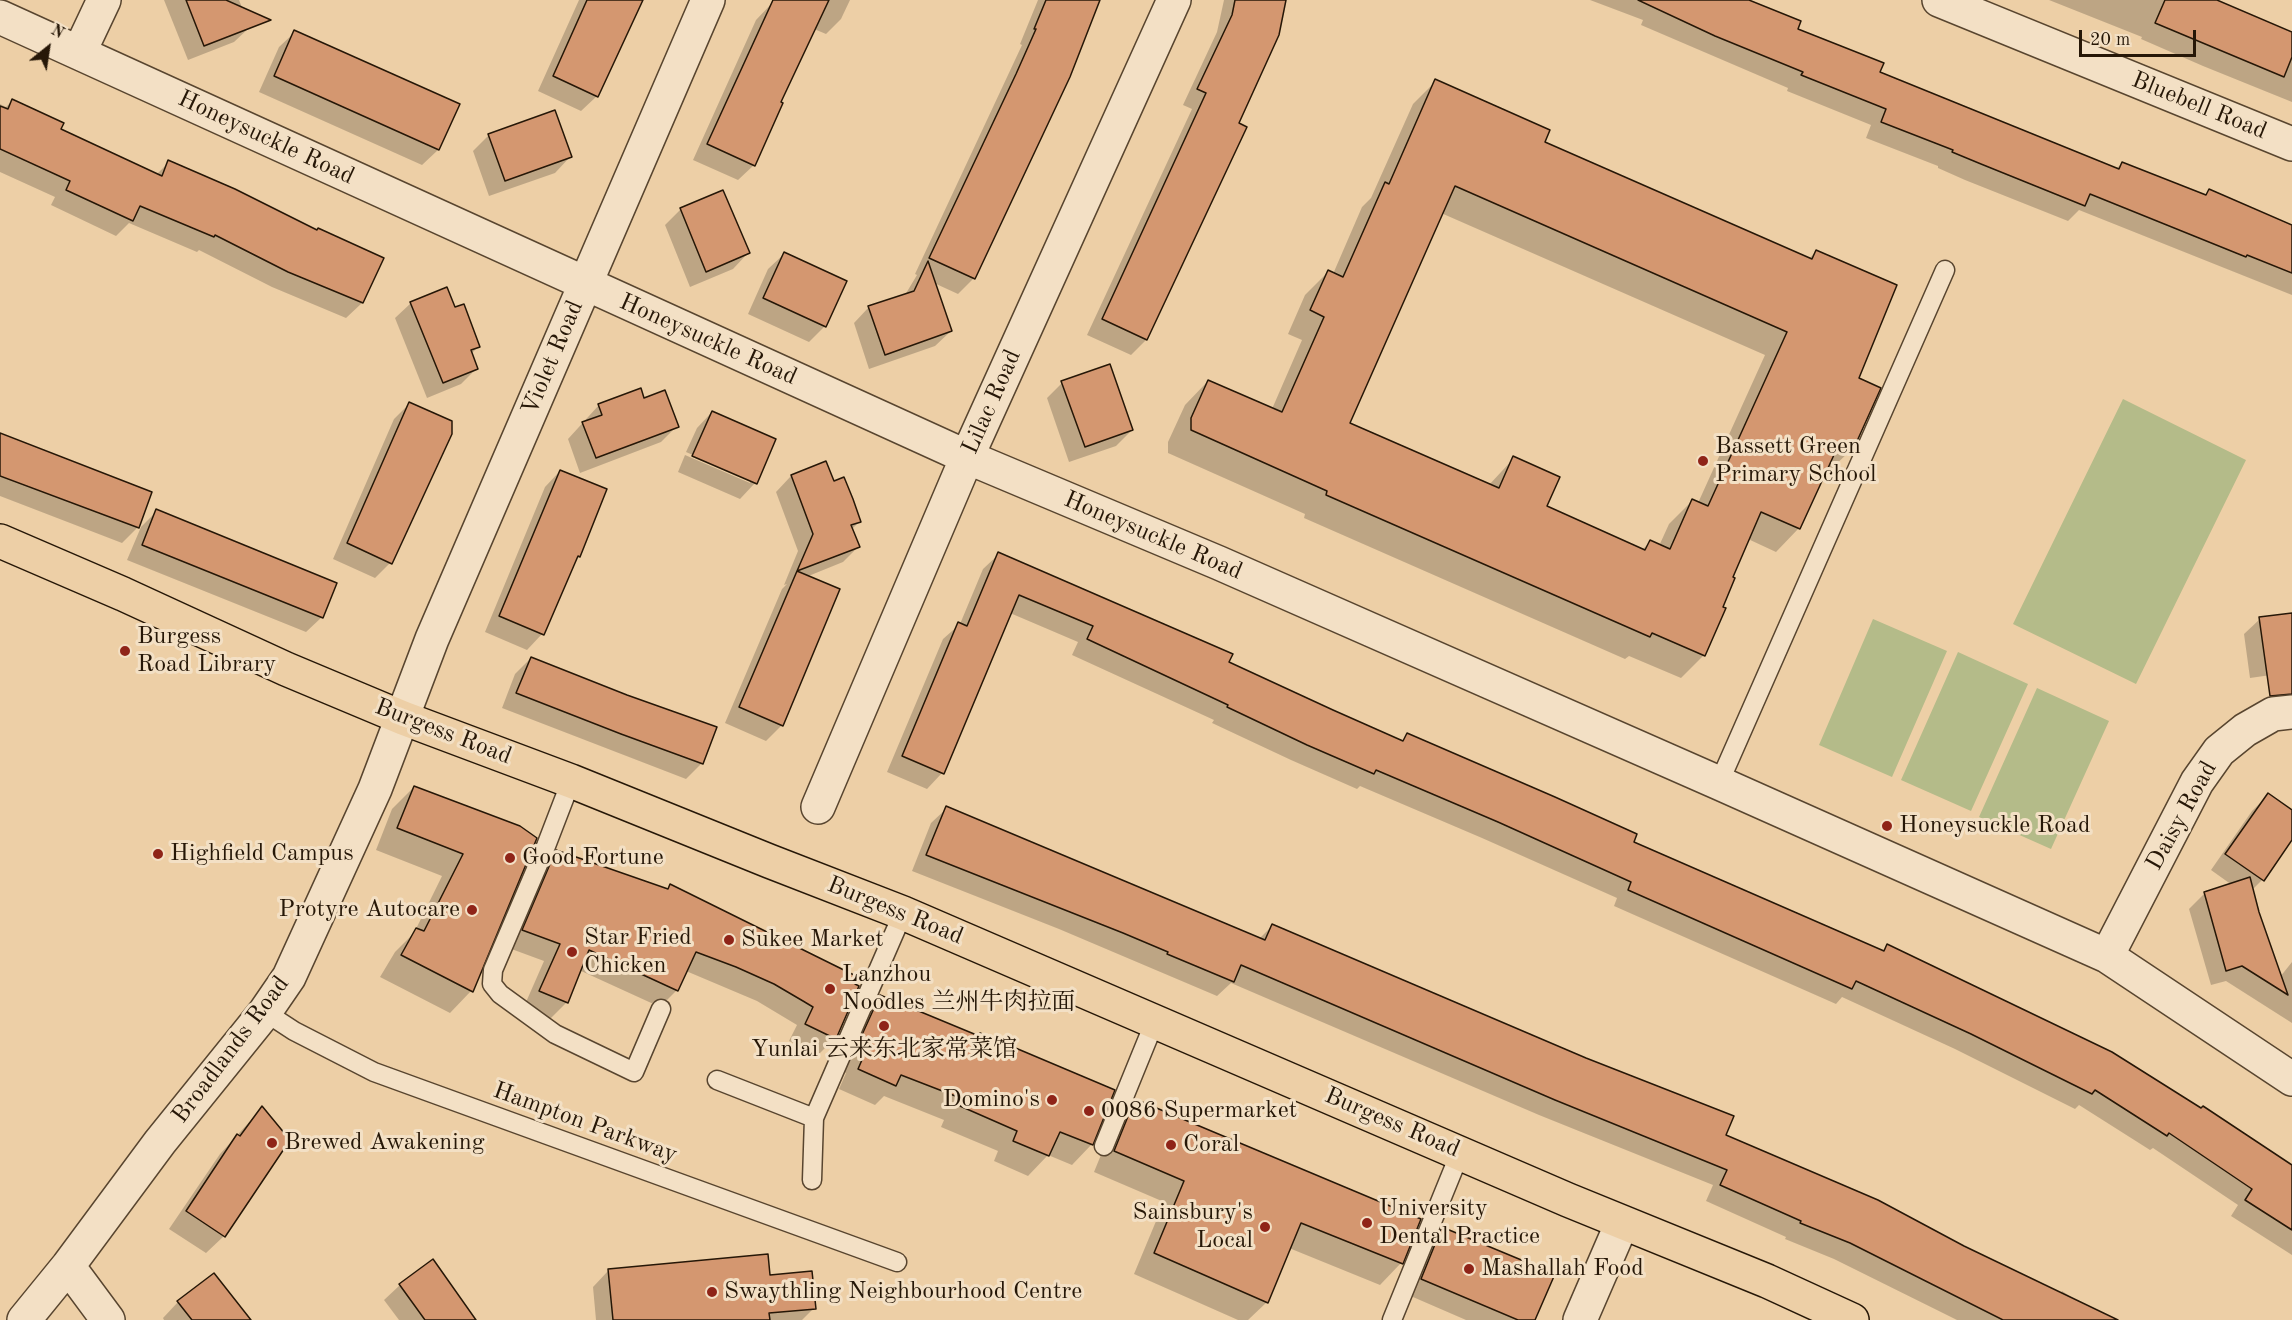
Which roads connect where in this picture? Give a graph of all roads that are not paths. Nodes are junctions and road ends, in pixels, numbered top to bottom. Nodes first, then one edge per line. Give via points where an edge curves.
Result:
1 (104, 0) edge
2 (708, 0) edge
3 (1174, 0) edge
4 (1939, 0) edge
5 (0, 17) edge
6 (79, 53) junction
7 (2292, 144) edge
8 (1945, 270) dead end
9 (584, 284) junction
10 (967, 457) junction
11 (0, 542) edge
12 (2292, 712) edge
13 (403, 718) junction
14 (571, 781) junction
15 (1719, 783) junction
16 (818, 807) dead end
17 (903, 913) junction
18 (2107, 956) junction
19 (661, 1010) dead end
20 (266, 1012) junction
21 (1155, 1021) junction
22 (2292, 1079) edge
23 (717, 1080) dead end
24 (814, 1118) junction
25 (1104, 1146) dead end
26 (1460, 1153) junction
27 (812, 1179) dead end
28 (1622, 1222) junction
29 (897, 1262) dead end
30 (68, 1266) junction
31 (24, 1320) edge
32 (108, 1320) edge
33 (1392, 1320) edge
34 (1580, 1320) edge
35 (1852, 1320) edge

1 - 6 street
2 - 9 street, Violet Road
3 - 10 street, Lilac Road
4 - 7 street, Bluebell Road
5 - 6 street, Honeysuckle Road
6 - 9 street, Honeysuckle Road
8 - 15 lane
9 - 10 street, Honeysuckle Road
9 - 13 street, Violet Road via 432,639
10 - 15 street, Honeysuckle Road
10 - 16 street, Lilac Road
11 - 13 main road, Burgess Road
12 - 18 street, Daisy Road via 2273,714 2219,751 2197,782
13 - 14 main road, Burgess Road
13 - 20 street, Broadlands Road via 309,937
14 - 17 main road, Burgess Road
14 - 19 lane via 494,970 492,984 555,1034 634,1072
15 - 18 street, Honeysuckle Road
17 - 21 main road, Burgess Road
17 - 24 lane
18 - 22 street, Honeysuckle Road
20 - 29 lane, Hampton Parkway via 294,1031 374,1072
20 - 30 street, Broadlands Road via 160,1142
21 - 25 lane
21 - 26 main road, Burgess Road
23 - 24 lane
24 - 27 lane
26 - 28 main road, Burgess Road
26 - 33 lane
28 - 34 street
28 - 35 main road, Burgess Road
30 - 31 street, Broadlands Road
30 - 32 street

